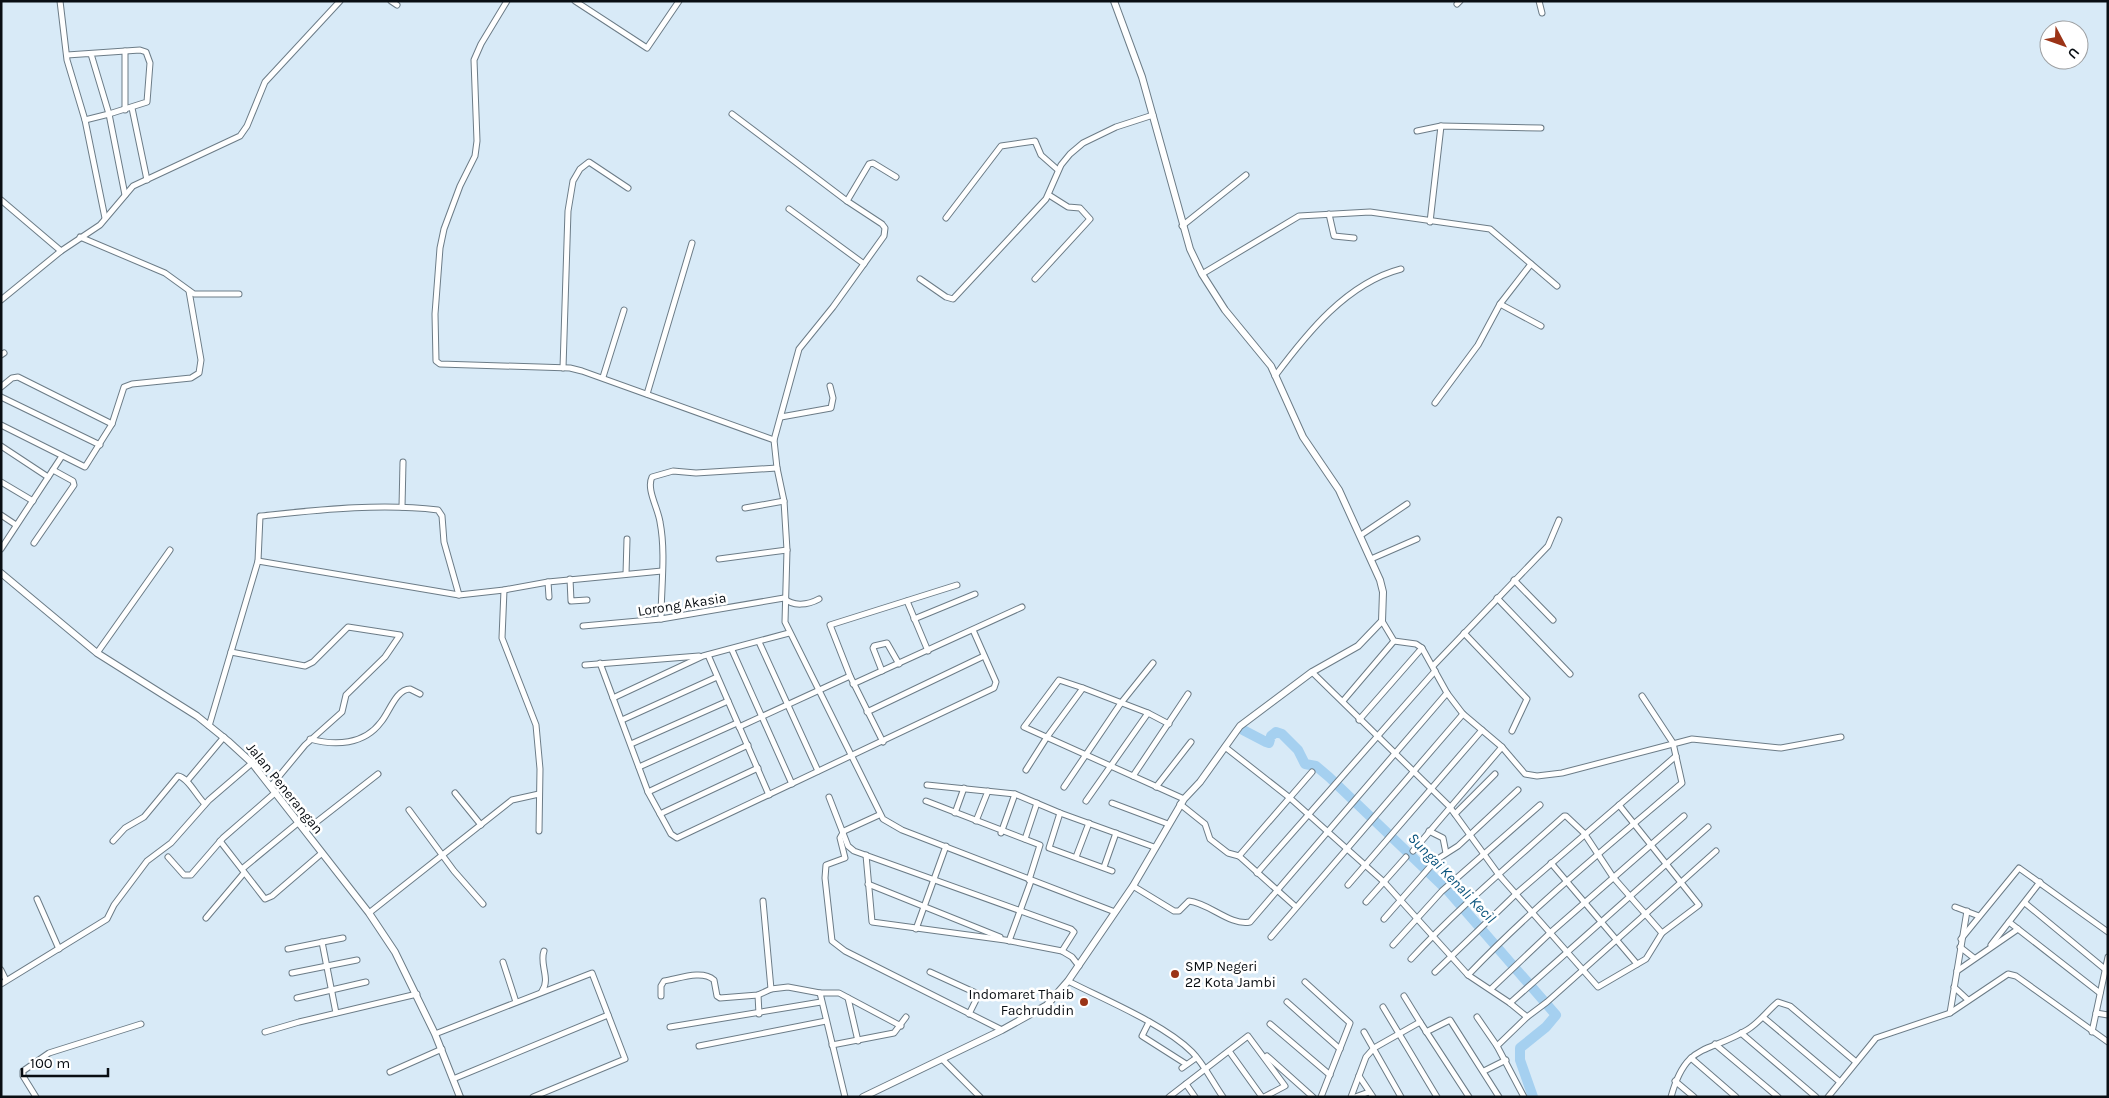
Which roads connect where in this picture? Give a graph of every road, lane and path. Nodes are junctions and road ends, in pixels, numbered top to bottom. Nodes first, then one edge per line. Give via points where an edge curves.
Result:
1 (60, 1) edge
2 (340, 1) edge
3 (391, 1) edge
4 (507, 1) edge
5 (575, 1) edge
6 (679, 1) edge
7 (1114, 1) edge
8 (1539, 1) edge
9 (397, 5) dead end
10 (1542, 13) dead end
11 (125, 51) junction
12 (92, 54) junction
13 (67, 55) junction
14 (132, 108) junction
15 (125, 110) junction
16 (109, 114) junction
17 (732, 114) dead end
18 (1153, 115) junction
19 (85, 120) junction
20 (1441, 126) junction
21 (1542, 128) dead end
22 (1417, 131) dead end
23 (1058, 170) junction
24 (1246, 175) dead end
25 (896, 177) dead end
26 (147, 180) junction
27 (628, 188) dead end
28 (125, 195) junction
29 (1049, 195) junction
30 (1, 200) edge
31 (848, 201) junction
32 (789, 209) dead end
33 (1329, 214) junction
34 (105, 218) junction
35 (946, 218) dead end
36 (1430, 222) junction
37 (1182, 226) junction
38 (80, 238) junction
39 (1354, 238) dead end
40 (692, 243) dead end
41 (60, 250) junction
42 (864, 264) junction
43 (1531, 264) junction
44 (1401, 269) dead end
45 (1202, 274) junction
46 (920, 279) dead end
47 (1035, 279) dead end
48 (1557, 286) dead end
49 (189, 291) junction
50 (239, 294) dead end
51 (1, 300) edge
52 (1500, 304) junction
53 (624, 310) dead end
54 (1541, 326) dead end
55 (563, 368) junction
56 (1275, 376) junction
57 (603, 377) junction
58 (830, 386) dead end
59 (1, 387) edge
60 (647, 394) junction
61 (1, 397) edge
62 (1435, 402) dead end
63 (781, 417) junction
64 (112, 424) junction
65 (1, 425) edge
66 (774, 440) junction
67 (1, 446) edge
68 (100, 446) junction
69 (62, 456) junction
70 (403, 462) dead end
71 (777, 468) junction
72 (53, 470) junction
73 (48, 477) junction
74 (1, 482) edge
75 (33, 501) junction
76 (784, 501) junction
77 (1407, 504) dead end
78 (402, 507) junction
79 (745, 508) dead end
80 (1, 515) edge
81 (1559, 520) dead end
82 (16, 525) junction
83 (1360, 535) junction
84 (626, 539) dead end
85 (1418, 539) dead end
86 (34, 543) dead end
87 (1, 549) edge
88 (170, 550) dead end
89 (787, 550) junction
90 (719, 559) dead end
91 (1371, 559) junction
92 (258, 561) junction
93 (662, 571) junction
94 (1, 573) edge
95 (626, 574) junction
96 (570, 579) junction
97 (1514, 580) junction
98 (548, 582) junction
99 (957, 585) dead end
100 (504, 590) junction
101 (975, 594) dead end
102 (459, 595) junction
103 (549, 597) dead end
104 (784, 598) junction
105 (1497, 598) junction
106 (818, 599) dead end
107 (587, 600) dead end
108 (907, 601) junction
109 (1022, 608) dead end
110 (661, 619) junction
111 (914, 619) junction
112 (1553, 620) dead end
113 (1382, 621) junction
114 (582, 626) dead end
115 (973, 630) junction
116 (789, 633) junction
117 (1464, 633) junction
118 (1394, 641) junction
119 (759, 642) junction
120 (1422, 648) junction
121 (732, 650) junction
122 (928, 651) junction
123 (231, 652) junction
124 (97, 653) junction
125 (705, 655) junction
126 (984, 656) junction
127 (600, 663) junction
128 (1153, 663) dead end
129 (899, 664) junction
130 (585, 665) dead end
131 (1434, 668) junction
132 (882, 671) junction
133 (1312, 672) junction
134 (1570, 674) dead end
135 (850, 676) junction
136 (717, 677) junction
137 (853, 684) junction
138 (1084, 688) junction
139 (818, 691) junction
140 (1447, 693) junction
141 (420, 694) dead end
142 (1188, 694) dead end
143 (1642, 696) dead end
144 (614, 698) junction
145 (728, 701) junction
146 (1343, 701) junction
147 (1121, 703) junction
148 (786, 704) junction
149 (867, 712) junction
150 (1148, 713) junction
151 (1463, 714) junction
152 (763, 716) junction
153 (622, 720) junction
154 (1360, 720) junction
155 (1170, 724) junction
156 (738, 725) junction
157 (209, 726) junction
158 (1482, 730) junction
159 (1512, 731) dead end
160 (1377, 736) junction
161 (224, 737) junction
162 (1047, 737) junction
163 (1841, 738) dead end
164 (310, 739) junction
165 (883, 742) junction
166 (1192, 742) dead end
167 (1673, 743) junction
168 (631, 744) junction
169 (748, 745) junction
170 (1225, 747) junction
171 (1502, 747) junction
172 (1396, 753) junction
173 (852, 755) junction
174 (1085, 755) junction
175 (1676, 756) junction
176 (252, 763) junction
177 (1109, 766) junction
178 (639, 767) junction
179 (758, 768) junction
180 (1026, 770) dead end
181 (818, 771) junction
182 (1312, 772) dead end
183 (1414, 772) junction
184 (378, 774) dead end
185 (1495, 774) dead end
186 (1133, 776) junction
187 (187, 781) junction
188 (792, 784) junction
189 (927, 785) dead end
190 (271, 786) junction
191 (1064, 787) dead end
192 (1156, 787) junction
193 (964, 788) junction
194 (1432, 789) junction
195 (1518, 790) dead end
196 (988, 791) junction
197 (276, 792) junction
198 (455, 792) dead end
199 (648, 792) junction
200 (538, 794) junction
201 (1015, 794) junction
202 (769, 795) junction
203 (829, 797) dead end
204 (1290, 798) junction
205 (926, 801) dead end
206 (1086, 801) dead end
207 (1182, 802) junction
208 (1036, 803) junction
209 (1112, 803) dead end
210 (206, 804) junction
211 (1540, 805) dead end
212 (1619, 805) junction
213 (1449, 806) junction
214 (409, 810) dead end
215 (955, 813) junction
216 (1060, 813) junction
217 (660, 814) junction
218 (1308, 814) junction
219 (1456, 814) junction
220 (879, 815) junction
221 (1684, 816) dead end
222 (976, 821) junction
223 (299, 822) junction
224 (1089, 823) junction
225 (1168, 824) junction
226 (1634, 824) junction
227 (481, 825) junction
228 (1708, 827) dead end
229 (305, 831) junction
230 (539, 831) dead end
231 (844, 831) junction
232 (1430, 831) junction
233 (1001, 832) junction
234 (1327, 832) junction
235 (1116, 833) junction
236 (1584, 833) junction
237 (1470, 834) junction
238 (1025, 838) junction
239 (113, 841) dead end
240 (220, 841) junction
241 (1651, 844) junction
242 (946, 846) junction
243 (1154, 847) junction
244 (1347, 849) junction
245 (1413, 851) dead end
246 (1716, 851) dead end
247 (322, 853) junction
248 (1446, 853) junction
249 (1599, 854) junction
250 (443, 855) junction
251 (866, 855) junction
252 (1485, 855) junction
253 (1238, 856) junction
254 (168, 857) dead end
255 (1076, 857) junction
256 (1406, 857) dead end
257 (1551, 863) junction
258 (1665, 864) junction
259 (1364, 866) junction
260 (1104, 867) junction
261 (243, 871) junction
262 (1112, 871) dead end
263 (1257, 873) junction
264 (1499, 875) junction
265 (1613, 877) junction
266 (933, 879) junction
267 (1030, 880) junction
268 (1567, 881) junction
269 (1384, 882) junction
270 (2040, 882) junction
271 (1680, 883) junction
272 (868, 884) junction
273 (1348, 884) dead end
274 (1133, 886) junction
275 (1277, 890) junction
276 (1516, 894) junction
277 (1628, 896) junction
278 (37, 899) dead end
279 (1401, 900) junction
280 (763, 901) dead end
281 (1366, 902) dead end
282 (1585, 902) junction
283 (2025, 903) junction
284 (483, 904) dead end
285 (924, 906) junction
286 (1296, 907) junction
287 (1955, 907) dead end
288 (1020, 909) junction
289 (1967, 911) junction
290 (1115, 912) junction
291 (369, 913) junction
292 (1533, 913) junction
293 (1645, 915) junction
294 (1979, 916) junction
295 (206, 918) dead end
296 (1384, 919) dead end
297 (1417, 919) junction
298 (1601, 921) junction
299 (2009, 922) junction
300 (2018, 928) junction
301 (916, 929) junction
302 (2108, 932) edge
303 (1550, 933) junction
304 (1662, 933) junction
305 (1432, 936) junction
306 (1271, 937) dead end
307 (344, 938) dead end
308 (1961, 939) junction
309 (1007, 940) junction
310 (1616, 940) junction
311 (322, 942) junction
312 (1393, 945) dead end
313 (1992, 945) junction
314 (1960, 947) junction
315 (59, 949) junction
316 (288, 949) dead end
317 (544, 951) dead end
318 (1062, 951) junction
319 (1566, 952) junction
320 (1451, 955) junction
321 (1974, 958) junction
322 (1411, 959) dead end
323 (2108, 959) edge
324 (357, 960) dead end
325 (503, 962) dead end
326 (1637, 964) junction
327 (326, 966) junction
328 (1078, 966) junction
329 (1, 970) edge
330 (1582, 970) junction
331 (2106, 970) junction
332 (1957, 971) junction
333 (930, 972) dead end
334 (1435, 972) dead end
335 (292, 973) dead end
336 (1468, 974) junction
337 (1068, 981) junction
338 (4, 982) edge
339 (366, 982) dead end
340 (1305, 982) dead end
341 (2105, 986) edge
342 (1954, 987) junction
343 (332, 989) junction
344 (771, 989) junction
345 (1491, 989) junction
346 (542, 991) junction
347 (820, 993) junction
348 (2100, 993) junction
349 (417, 994) junction
350 (758, 994) junction
351 (662, 996) dead end
352 (1404, 996) dead end
353 (297, 998) dead end
354 (848, 998) junction
355 (1968, 1000) junction
356 (516, 1002) junction
357 (821, 1002) junction
358 (1287, 1002) dead end
359 (1510, 1003) junction
360 (1383, 1007) dead end
361 (336, 1013) junction
362 (1950, 1013) junction
363 (2096, 1013) junction
364 (759, 1014) junction
365 (969, 1014) junction
366 (608, 1015) junction
367 (2108, 1015) edge
368 (906, 1017) dead end
369 (1477, 1017) dead end
370 (1527, 1017) junction
371 (1762, 1017) junction
372 (826, 1021) junction
373 (1149, 1022) junction
374 (1420, 1022) junction
375 (141, 1024) dead end
376 (1270, 1024) dead end
377 (901, 1026) junction
378 (670, 1027) dead end
379 (1002, 1030) junction
380 (265, 1032) dead end
381 (1364, 1032) dead end
382 (1399, 1032) junction
383 (1426, 1032) junction
384 (2092, 1032) junction
385 (1741, 1033) junction
386 (435, 1034) junction
387 (858, 1041) junction
388 (2107, 1041) edge
389 (1715, 1044) junction
390 (832, 1045) junction
391 (700, 1046) dead end
392 (1497, 1046) junction
393 (1374, 1048) junction
394 (442, 1049) junction
395 (1340, 1049) junction
396 (1259, 1050) junction
397 (1229, 1051) junction
398 (1196, 1058) junction
399 (1691, 1058) junction
400 (942, 1059) junction
401 (1506, 1060) junction
402 (1856, 1062) junction
403 (1204, 1069) junction
404 (1484, 1071) junction
405 (390, 1072) dead end
406 (1330, 1076) junction
407 (1359, 1076) junction
408 (453, 1078) junction
409 (1675, 1081) junction
410 (1840, 1082) junction
411 (1186, 1084) junction
412 (1371, 1094) edge
413 (36, 1097) edge
414 (460, 1097) edge
415 (533, 1097) edge
416 (845, 1097) edge
417 (863, 1097) edge
418 (980, 1097) edge
419 (1169, 1097) edge
420 (1195, 1097) edge
421 (1223, 1097) edge
422 (1263, 1097) edge
423 (1313, 1097) edge
424 (1321, 1097) edge
425 (1351, 1097) edge
426 (1355, 1097) edge
427 (1401, 1097) edge
428 (1437, 1097) edge
429 (1469, 1097) edge
430 (1499, 1097) edge
431 (1524, 1097) edge
432 (1671, 1097) edge
433 (1694, 1097) edge
434 (1736, 1097) edge
435 (1778, 1097) edge
436 (1816, 1097) edge
437 (1828, 1097) edge

1 - 13 street
2 - 26 street via 265,82 240,136
3 - 9 street
4 - 55 street via 480,44 474,60 477,141 475,156 444,229 435,314 435,360 440,364
5 - 6 street via 647,48
7 - 18 street
8 - 10 street
11 - 12 street
11 - 14 street via 146,52 150,63 148,101
11 - 15 street
12 - 13 street
12 - 16 street
13 - 19 street
14 - 15 street
14 - 26 street
15 - 16 street
16 - 19 street
16 - 28 street
17 - 31 street
18 - 23 street via 1116,127 1084,143 1064,159
18 - 37 street
19 - 34 street
20 - 21 street
20 - 22 street
20 - 36 street
23 - 29 street
23 - 35 street via 1041,155 1035,141 1000,146
24 - 37 street
25 - 31 street via 870,164
26 - 28 street via 133,186
27 - 55 street via 588,162 573,181 568,211
28 - 34 street
29 - 46 street via 953,299
29 - 47 street via 1068,207 1080,208 1090,219
30 - 41 street
31 - 42 street via 885,228 882,241
32 - 42 street
33 - 36 street via 1370,212
33 - 39 street via 1334,236
33 - 45 street via 1295,218
34 - 38 street
36 - 43 street via 1490,230
37 - 45 street
38 - 41 street
38 - 49 street via 165,273
40 - 60 street
41 - 51 street
42 - 63 street via 799,349
43 - 48 street
43 - 52 street
44 - 56 street via 1385,274 1346,298 1312,330
45 - 56 street via 1225,310 1264,356
49 - 50 street
49 - 64 street via 201,360 198,374 191,378 124,387
52 - 54 street
52 - 62 street via 1478,345
53 - 57 street
55 - 57 street
56 - 83 street via 1306,443 1338,490
57 - 60 street
58 - 63 street via 831,408
59 - 64 street via 18,377
60 - 66 street
61 - 68 street
63 - 66 street
64 - 68 street
65 - 69 street
66 - 71 street
67 - 73 street
68 - 69 street via 86,467
69 - 72 street
70 - 78 street
71 - 76 street
71 - 93 street via 696,473 672,471 652,477 650,485 660,522
72 - 73 street
72 - 86 street via 74,481 74,485
73 - 75 street
74 - 75 street
75 - 82 street
76 - 79 street
76 - 89 street
77 - 83 street
78 - 92 street via 260,516
78 - 102 street via 441,512 444,542
80 - 82 street
81 - 97 street via 1548,546
82 - 87 street
83 - 91 street
84 - 95 street
85 - 91 street
88 - 124 street
89 - 90 street
89 - 104 street
91 - 113 street via 1383,592
92 - 102 street
92 - 123 street
93 - 95 street
93 - 110 street
94 - 124 street, Jalan Penerangan
95 - 96 street
96 - 98 street
96 - 107 street via 571,601
97 - 105 street
97 - 112 street
98 - 100 street
98 - 103 street
99 - 108 street
100 - 102 street
100 - 200 street via 502,638 536,725 540,770
101 - 111 street
104 - 106 street via 794,604 812,603
104 - 110 street, Lorong Akasia
104 - 116 street
105 - 117 street
105 - 134 street
108 - 111 street
108 - 135 street via 830,626
109 - 115 street
110 - 114 street, Lorong Akasia
111 - 122 street
113 - 118 street
113 - 133 street via 1358,646
115 - 122 street
115 - 126 street
116 - 119 street
116 - 139 street
117 - 131 street
117 - 159 street via 1526,698
118 - 120 street
118 - 146 street
119 - 121 street
119 - 148 street
120 - 131 street
120 - 154 street
121 - 125 street
121 - 152 street
122 - 129 street
123 - 157 street
123 - 164 street via 305,666 348,627 400,635 385,657 346,694 342,712
124 - 157 street, Jalan Penerangan
125 - 127 street
125 - 136 street
125 - 144 street
126 - 149 street
126 - 165 street via 996,682 994,688
127 - 130 street
127 - 144 street
128 - 147 street
129 - 132 street
129 - 132 street via 887,643 874,646 872,648
131 - 140 street
131 - 160 street
132 - 137 street
133 - 146 street
133 - 170 street via 1238,729
135 - 137 street
135 - 139 street
136 - 145 street
136 - 153 street
137 - 149 street
138 - 147 street
138 - 162 street
138 - 162 street via 1059,680 1024,724 1026,730
139 - 148 street
139 - 173 street
140 - 151 street
140 - 172 street
141 - 164 street via 410,689 401,692 378,726 354,740 328,744
142 - 155 street
143 - 167 street
144 - 153 street
145 - 156 street
145 - 168 street
146 - 154 street
147 - 150 street
147 - 174 street
148 - 152 street
148 - 181 street
149 - 165 street
150 - 155 street
150 - 177 street
151 - 158 street
151 - 183 street
152 - 156 street
152 - 188 street
153 - 168 street
154 - 160 street
155 - 186 street
156 - 169 street
156 - 178 street
157 - 161 street, Jalan Penerangan
158 - 171 street
158 - 194 street
160 - 172 street
160 - 218 street
161 - 176 street, Jalan Penerangan
161 - 187 street
162 - 174 street
162 - 180 street
163 - 167 street via 1781,748 1692,739
164 - 190 street
165 - 173 street
166 - 192 street
167 - 171 street via 1562,773 1537,776 1525,774
167 - 175 street
168 - 178 street
169 - 179 street
169 - 199 street
170 - 204 street
170 - 207 street
171 - 213 street
172 - 183 street
172 - 234 street
173 - 181 street
173 - 220 street
174 - 177 street
174 - 191 street
175 - 212 street
175 - 226 street via 1682,783
176 - 190 street, Jalan Penerangan
176 - 210 street
177 - 186 street
177 - 206 street
178 - 199 street
179 - 202 street
179 - 217 street
181 - 188 street
182 - 204 street
183 - 194 street
183 - 244 street
184 - 229 street
185 - 219 street
186 - 192 street
187 - 210 street
187 - 239 street via 180,776 174,778 144,817 125,828
188 - 202 street
189 - 193 street
190 - 197 street, Jalan Penerangan
192 - 207 street
193 - 196 street
193 - 215 street
194 - 213 street
194 - 259 street
195 - 237 street
196 - 201 street
196 - 222 street
197 - 223 street, Jalan Penerangan
197 - 240 street
198 - 227 street
199 - 217 street
200 - 227 street via 516,798
200 - 230 street
201 - 208 street
201 - 233 street
202 - 217 street via 678,838 671,834
203 - 231 street
204 - 218 street
204 - 253 street
205 - 215 street
207 - 225 street
207 - 253 street via 1205,824 1210,839 1228,853
208 - 216 street
208 - 238 street
209 - 225 street
210 - 315 street via 177,838 147,861 107,919
211 - 252 street
212 - 226 street
212 - 236 street
213 - 219 street
213 - 232 street
214 - 250 street
215 - 222 street
216 - 224 street
216 - 255 street via 1049,847
218 - 234 street
218 - 263 street
219 - 237 street
220 - 231 street
220 - 242 street via 898,828
221 - 241 street
222 - 233 street
223 - 229 street, Jalan Penerangan
223 - 261 street
224 - 235 street
224 - 255 street
225 - 243 street
226 - 241 street
226 - 249 street
227 - 250 street
228 - 258 street
229 - 247 street, Jalan Penerangan
231 - 251 street via 852,849
231 - 365 street via 840,838 846,857 828,862 825,875 833,943
232 - 245 street
232 - 248 street via 1443,838
233 - 238 street
234 - 244 street
234 - 275 street
235 - 243 street
235 - 260 street
236 - 249 street
236 - 257 street
236 - 264 street via 1564,816
237 - 248 street via 1454,850
237 - 252 street
238 - 267 street via 1041,846
240 - 254 street via 191,875 184,875
240 - 261 street
241 - 258 street
241 - 265 street
242 - 266 street
242 - 267 street
243 - 274 street
244 - 259 street
244 - 286 street
246 - 271 street
247 - 261 street via 267,898
247 - 291 street, Jalan Penerangan
248 - 279 street
249 - 265 street
249 - 268 street
250 - 284 street
250 - 291 street
251 - 266 street
251 - 272 street
252 - 264 street
252 - 297 street via 1444,889
253 - 263 street
255 - 260 street
256 - 269 street
257 - 268 street
257 - 276 street
258 - 271 street
258 - 277 street
259 - 269 street
259 - 273 street
260 - 262 street
261 - 295 street
263 - 275 street
264 - 276 street
264 - 305 street
265 - 277 street
265 - 282 street
266 - 285 street
266 - 288 street
267 - 288 street
267 - 290 street
268 - 282 street
268 - 292 street
269 - 279 street
269 - 281 street
270 - 283 street
270 - 294 street via 2017,869
270 - 302 street
271 - 293 street
271 - 304 street via 1699,906
272 - 285 street
272 - 301 street via 872,922
274 - 275 street via 1174,911 1189,901 1196,902 1246,923
274 - 290 street
275 - 286 street
276 - 292 street
276 - 320 street
277 - 293 street
277 - 298 street
278 - 315 street
279 - 296 street
279 - 297 street
280 - 344 street
282 - 298 street
282 - 303 street
283 - 299 street
283 - 331 street
285 - 301 street
285 - 309 street
286 - 306 street
287 - 289 street
288 - 309 street
288 - 318 street via 1073,930
289 - 294 street
289 - 308 street
290 - 328 street
291 - 349 street, Jalan Penerangan
292 - 303 street
292 - 336 street
293 - 304 street
293 - 310 street
294 - 308 street
297 - 305 street
297 - 312 street
298 - 310 street
298 - 319 street
299 - 300 street
299 - 313 street
300 - 313 street
300 - 348 street
301 - 309 street
303 - 319 street
303 - 345 street
304 - 326 street via 1649,956
305 - 320 street
305 - 322 street
307 - 311 street
308 - 314 street
309 - 318 street
310 - 326 street
310 - 330 street
311 - 316 street
311 - 327 street
313 - 321 street
314 - 321 street
314 - 332 street
315 - 338 street
317 - 346 street via 546,984
318 - 328 street
319 - 330 street
319 - 359 street
320 - 334 street
320 - 336 street
321 - 332 street
323 - 331 street
324 - 327 street
325 - 356 street
326 - 330 street via 1598,987
327 - 335 street
327 - 343 street
328 - 337 street
329 - 338 street
330 - 370 street
331 - 341 street
332 - 342 street
333 - 365 street via 976,993 977,998
336 - 345 street
337 - 373 street
337 - 379 street via 1047,1005
339 - 343 street
340 - 395 street via 1350,1023
341 - 348 street
342 - 355 street
342 - 362 street
343 - 353 street
343 - 361 street
344 - 347 street via 791,987
344 - 350 street
345 - 359 street
346 - 356 street
346 - 366 street via 590,973 595,978
347 - 354 street via 836,992
347 - 357 street
348 - 363 street
349 - 361 street
349 - 386 street, Jalan Penerangan
350 - 351 street via 720,998 712,979 698,975 664,981
350 - 364 street
352 - 374 street
354 - 377 street
354 - 387 street
355 - 362 street
355 - 384 street via 2012,974
356 - 386 street
357 - 364 street
357 - 372 street
358 - 395 street
359 - 370 street
360 - 382 street
361 - 380 street
362 - 402 street via 1876,1038
363 - 367 street
363 - 384 street
364 - 378 street
365 - 379 street
366 - 408 street
366 - 415 street via 624,1060
368 - 377 street
369 - 392 street
370 - 392 street
371 - 385 street
371 - 402 street via 1778,1002 1784,1002
371 - 410 street
372 - 390 street
372 - 391 street
373 - 398 street
373 - 398 street via 1142,1037 1184,1066
374 - 382 street
374 - 383 street
375 - 413 street via 50,1052 28,1066 23,1076
376 - 406 street
377 - 387 street via 894,1033
379 - 400 street
381 - 393 street
382 - 393 street
382 - 428 street
383 - 404 street via 1450,1020
383 - 429 street
384 - 388 street
385 - 389 street
385 - 436 street
386 - 394 street, Jalan Penerangan
387 - 390 street
389 - 399 street
389 - 435 street
390 - 416 street
392 - 401 street
393 - 407 street via 1366,1057
393 - 427 street
394 - 405 street
394 - 408 street, Jalan Penerangan
395 - 406 street
396 - 397 street via 1248,1036
396 - 422 street via 1285,1086
396 - 423 street
397 - 403 street
397 - 422 street
398 - 403 street
399 - 409 street via 1682,1066
399 - 434 street
400 - 417 street
400 - 418 street
401 - 404 street
401 - 431 street
402 - 410 street
403 - 411 street
403 - 421 street
404 - 430 street
406 - 424 street
407 - 412 street
407 - 425 street
408 - 414 street, Jalan Penerangan
409 - 432 street
409 - 433 street
410 - 437 street
411 - 419 street
411 - 420 street
412 - 426 street

